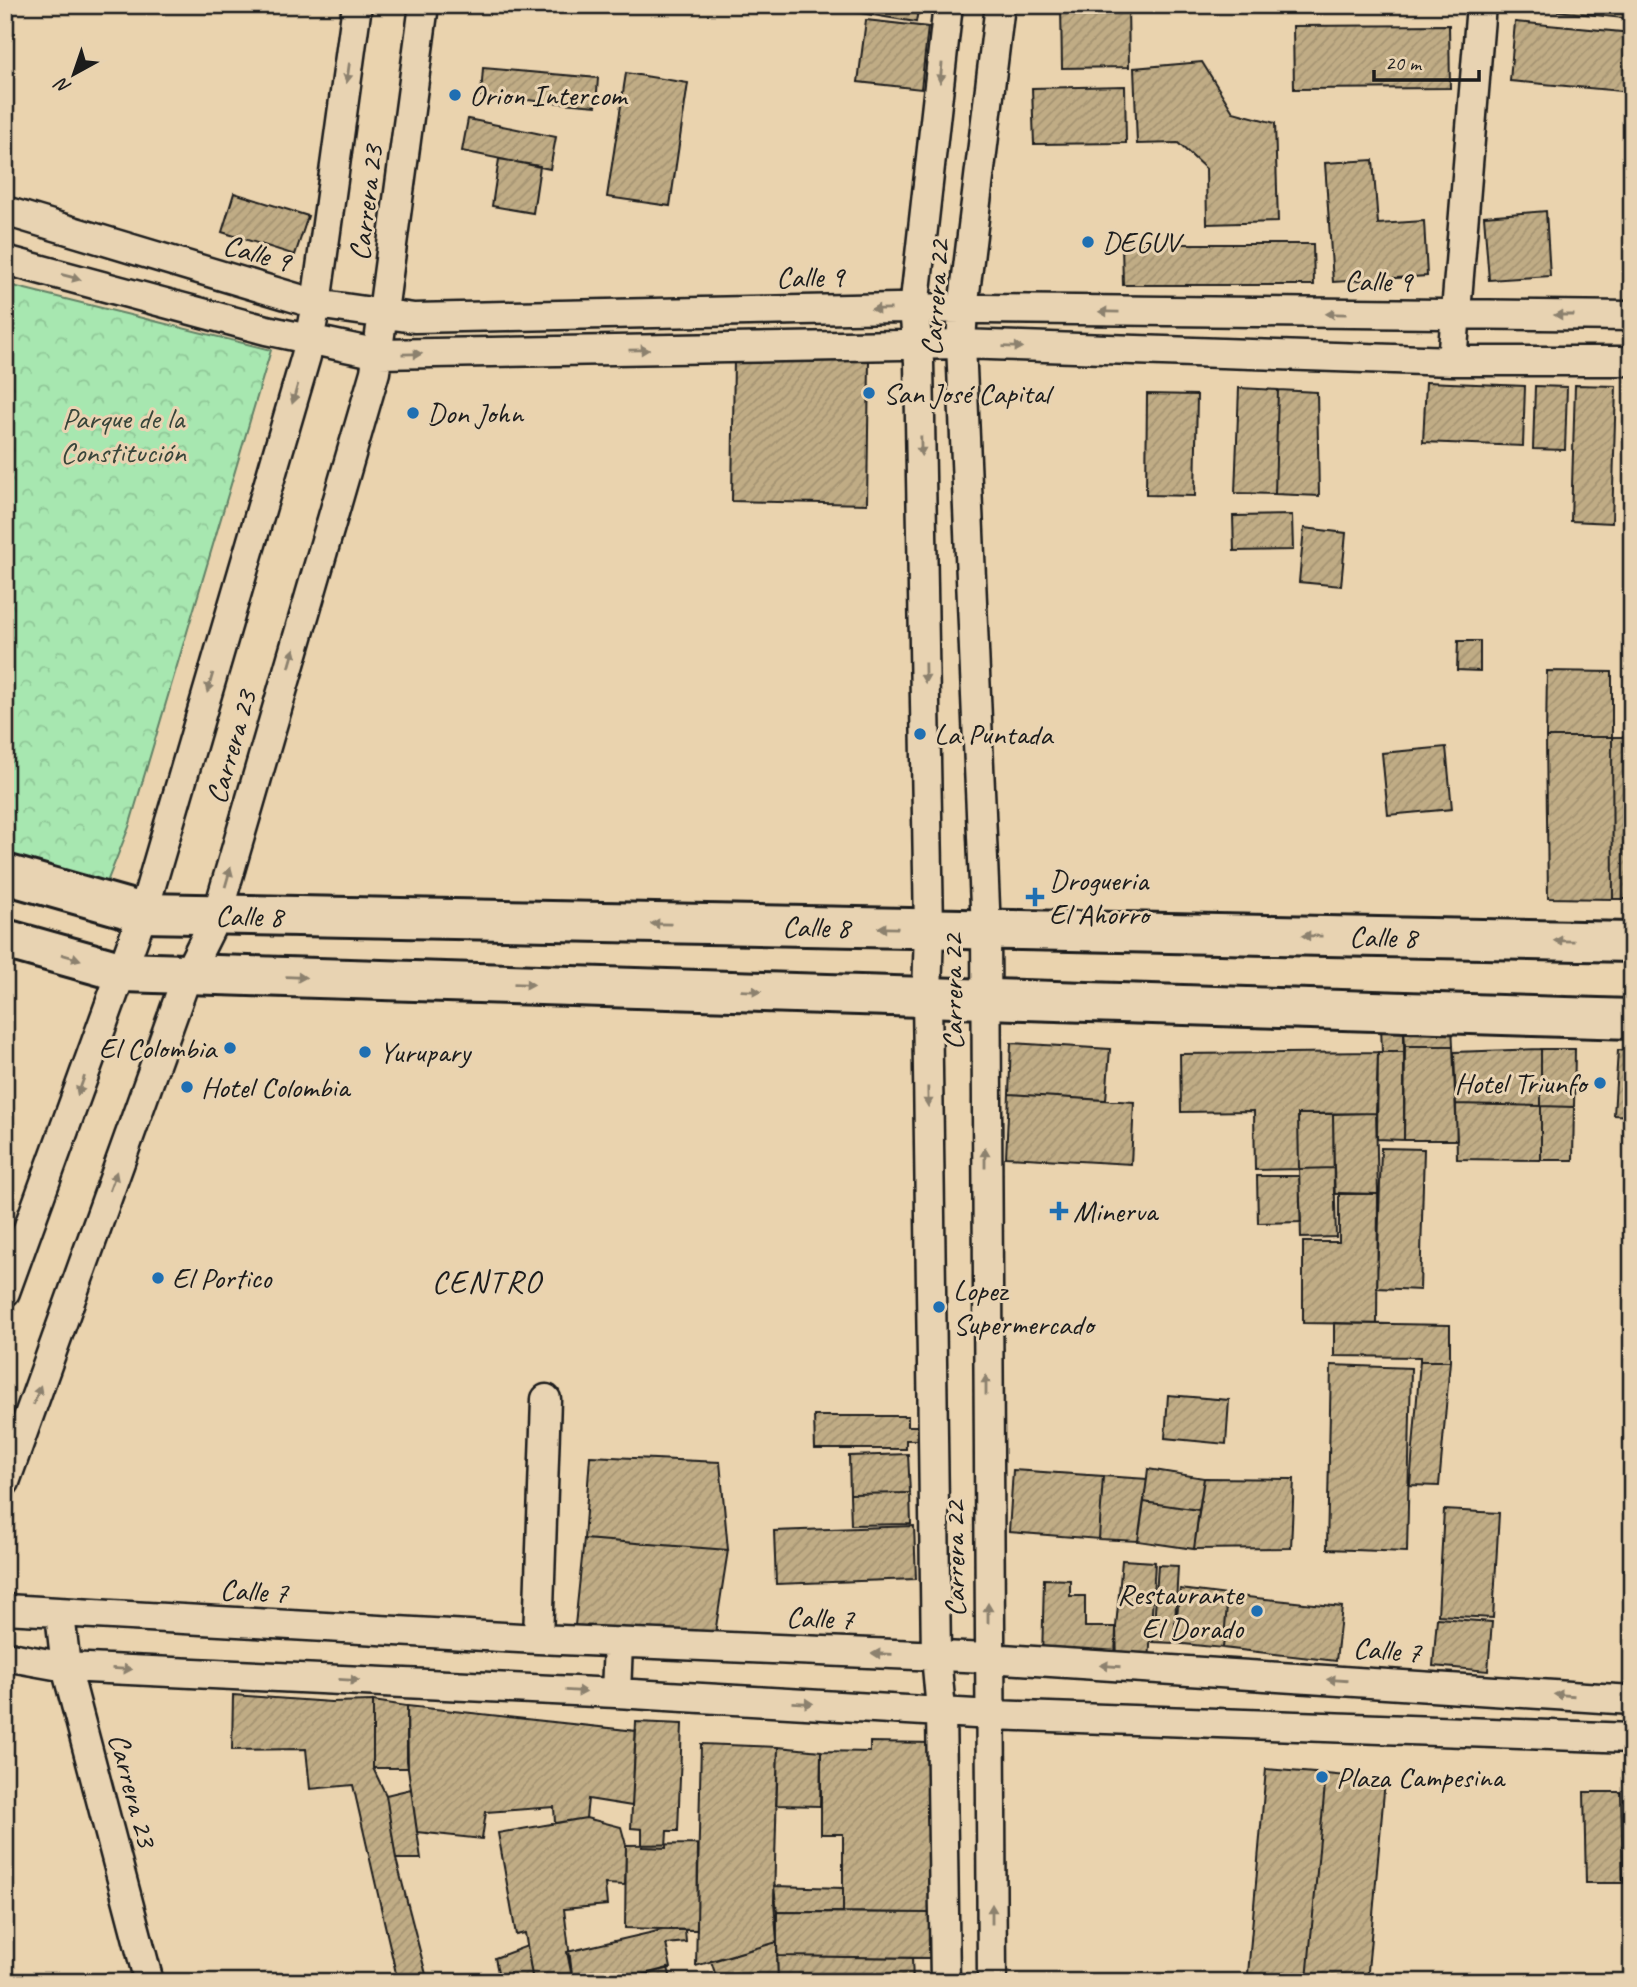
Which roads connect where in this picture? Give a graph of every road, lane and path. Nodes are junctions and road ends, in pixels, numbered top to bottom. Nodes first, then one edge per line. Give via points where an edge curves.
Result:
1 (357, 5) edge
2 (424, 5) edge
3 (948, 5) edge
4 (1000, 5) edge
5 (1481, 5) edge
6 (5, 211) edge
7 (5, 260) edge
8 (316, 304) junction
9 (914, 309) junction
10 (962, 309) junction
11 (385, 315) junction
12 (1453, 315) junction
13 (1632, 316) edge
14 (309, 340) junction
15 (961, 344) junction
16 (916, 345) junction
17 (379, 354) junction
18 (1452, 361) junction
19 (1632, 361) edge
20 (5, 874) edge
21 (143, 914) junction
22 (217, 915) junction
23 (929, 929) junction
24 (985, 930) junction
25 (5, 939) edge
26 (1632, 942) edge
27 (123, 972) junction
28 (188, 973) junction
29 (927, 996) junction
30 (984, 999) junction
31 (1632, 1019) edge
32 (5, 1292) edge
33 (547, 1399) dead end
34 (5, 1482) edge
35 (5, 1609) edge
36 (60, 1614) junction
37 (538, 1639) junction
38 (618, 1643) junction
39 (936, 1656) junction
40 (5, 1657) edge
41 (988, 1658) junction
42 (66, 1667) junction
43 (615, 1693) junction
44 (1632, 1700) edge
45 (941, 1710) junction
46 (992, 1715) junction
47 (1632, 1738) edge
48 (149, 1982) edge
49 (945, 1982) edge
50 (992, 1982) edge

1 -> 8 street, Carrera 23
2 - 11 street, Carrera 23
3 -> 9 street, Carrera 22
4 - 10 street, Carrera 22
5 - 12 street
6 - 8 street, Calle 9
7 -> 14 street
8 - 11 street, Calle 9
8 - 14 street, Carrera 23
9 - 10 street, Calle 9
9 -> 11 street, Calle 9
9 - 16 street, Carrera 22
12 -> 10 street, Calle 9
10 - 15 street, Carrera 22
11 - 17 street, Carrera 23
13 -> 12 street, Calle 9
12 - 18 street
14 - 17 street
14 -> 21 street, Carrera 23
15 - 16 street
15 -> 18 street
15 - 24 street, Carrera 22
17 -> 16 street
16 -> 23 street, Carrera 22
22 -> 17 street, Carrera 23
18 - 19 street
20 - 21 main road, Calle 8
21 - 22 main road, Calle 8
21 - 27 street, Carrera 23
23 -> 22 main road, Calle 8
22 - 28 street, Carrera 23
23 - 24 main road, Calle 8
23 - 29 street, Carrera 22
26 -> 24 main road, Calle 8
24 - 30 street, Carrera 22
25 -> 27 main road, Calle 8
27 - 28 main road, Calle 8
27 -> 32 street, Carrera 23
28 -> 29 main road, Calle 8
34 -> 28 street, Carrera 23
29 - 30 main road, Calle 8
29 -> 39 street, Carrera 22
30 - 31 main road, Calle 8
41 -> 30 street, Carrera 22
33 - 37 street
35 - 36 street, Calle 7
36 - 37 street, Calle 7
36 - 42 street, Carrera 23
37 - 38 street, Calle 7
39 -> 38 street, Calle 7
38 - 43 street
39 - 41 street, Calle 7
39 - 45 street, Carrera 22
40 - 42 street
44 -> 41 street, Calle 7
41 - 46 street, Carrera 22
42 -> 43 street
42 - 48 street, Carrera 23
43 -> 45 street
45 - 46 street
45 - 49 street, Carrera 22
46 - 47 street
50 -> 46 street, Carrera 22

